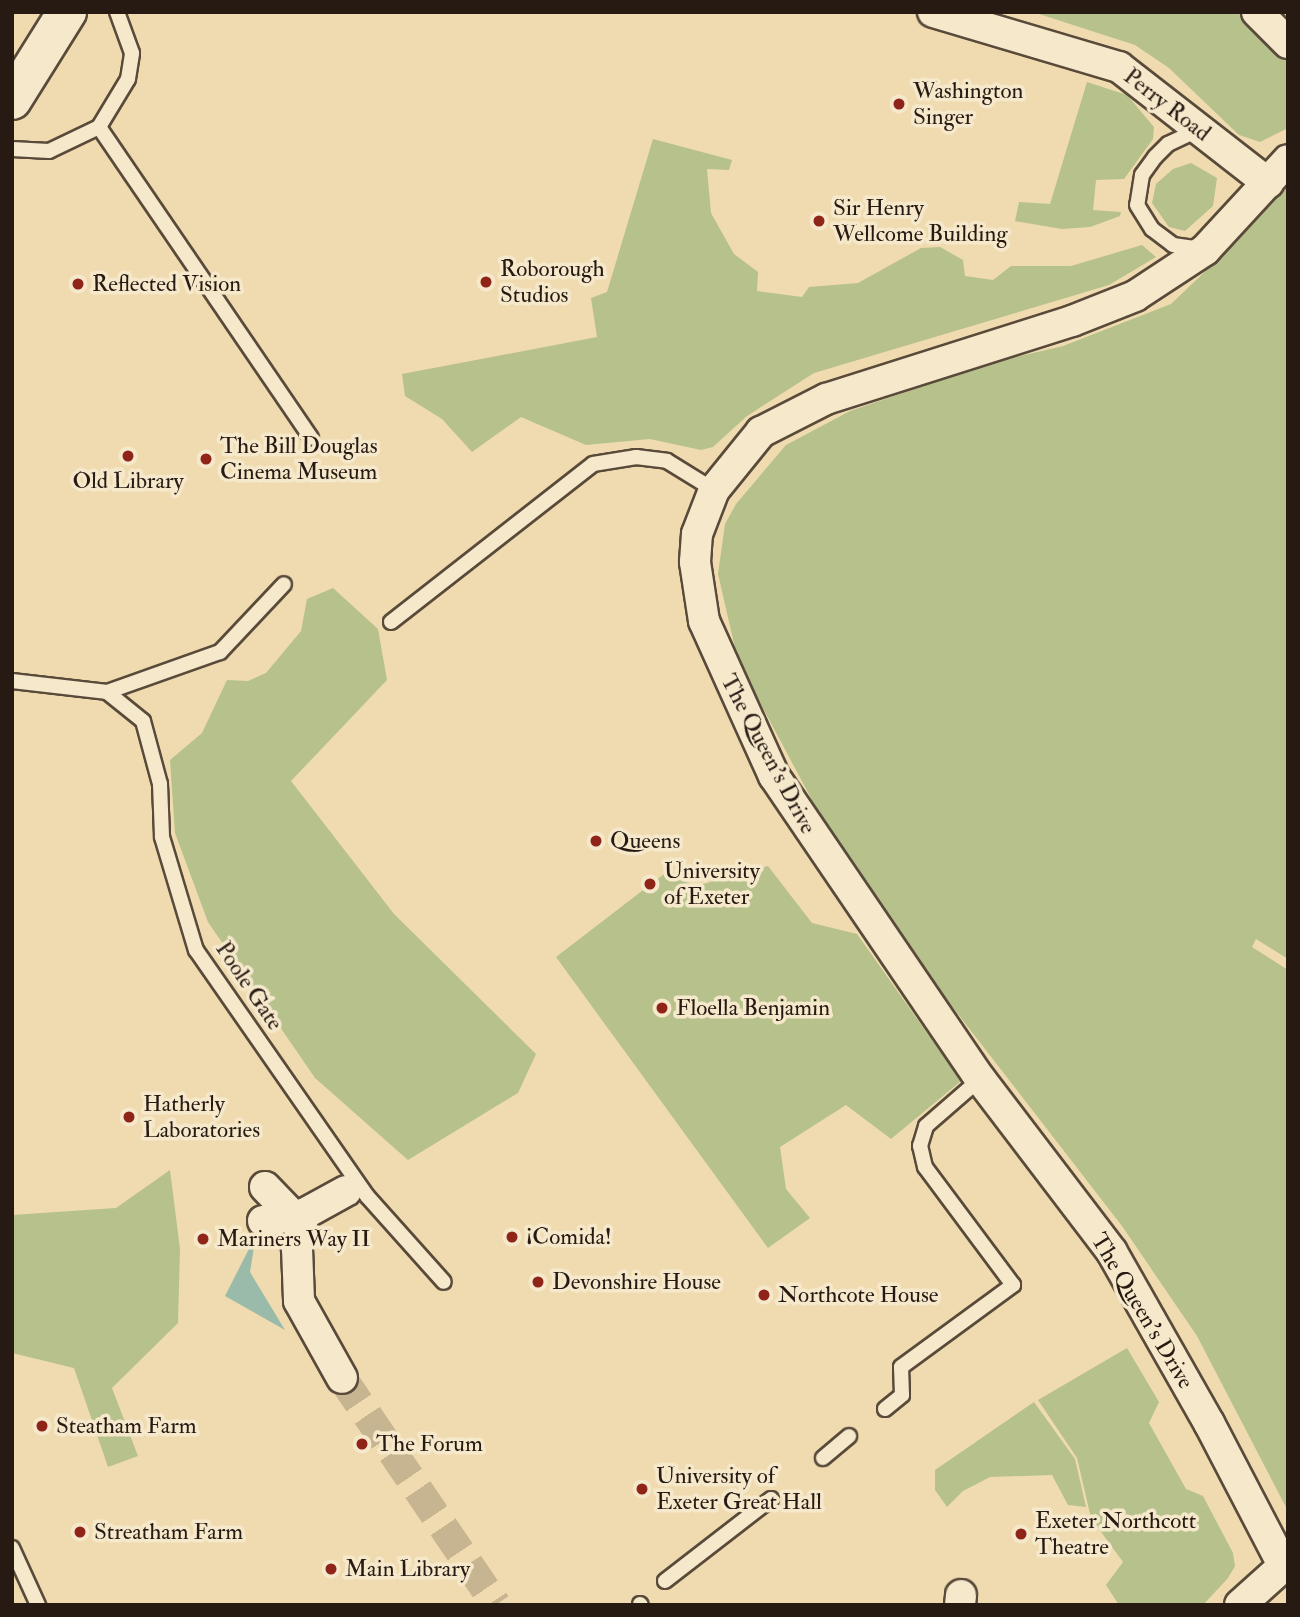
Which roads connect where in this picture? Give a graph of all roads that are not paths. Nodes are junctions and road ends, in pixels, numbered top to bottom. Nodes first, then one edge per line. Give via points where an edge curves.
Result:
1 (67, 12) edge
2 (117, 12) edge
3 (933, 12) edge
4 (1257, 12) edge
5 (1288, 43) edge
6 (12, 100) edge
7 (99, 127) junction
8 (1200, 129) junction
9 (12, 149) edge
10 (1288, 160) edge
11 (1268, 183) junction
12 (1205, 250) junction
13 (311, 438) dead end
14 (714, 490) junction
15 (284, 584) dead end
16 (391, 622) dead end
17 (12, 681) edge
18 (107, 692) junction
19 (979, 1079) junction
20 (265, 1187) dead end
21 (322, 1208) junction
22 (263, 1221) dead end
23 (444, 1282) dead end
24 (342, 1378) tunnel mouth
25 (885, 1409) dead end
26 (849, 1436) dead end
27 (824, 1458) dead end
28 (771, 1499) dead end
29 (12, 1548) edge
30 (1285, 1564) edge
31 (665, 1581) dead end
32 (38, 1605) edge
33 (1240, 1605) edge

1 - 6 street
2 - 7 lane via 132,53 128,79
3 - 8 street, Perry Road via 1119,66
4 - 5 street
7 - 9 lane via 49,151
7 - 13 lane
8 - 11 street, Perry Road
8 - 12 lane via 1168,144 1155,157 1142,175 1137,205 1152,229 1172,245
10 - 11 street, The Queen's Drive
11 - 12 street, The Queen's Drive
12 - 14 street, The Queen's Drive via 1135,296 867,385 794,414 761,432
14 - 16 lane via 667,461 636,457 593,464
14 - 19 street, The Queen's Drive via 697,534 695,580 704,621 723,670 774,776 808,832
15 - 18 lane via 220,652
17 - 18 lane, Poole Gate
18 - 23 lane, Poole Gate via 128,704 150,738 168,867 196,950 211,977 367,1196
19 - 25 lane via 926,1126 920,1146 925,1167 1013,1285 901,1367 902,1395
19 - 30 street, The Queen's Drive via 1112,1252
20 - 21 street
21 - 22 street
21 - 24 street via 297,1248 299,1301
26 - 27 lane
28 - 31 lane
29 - 32 lane
30 - 33 street

